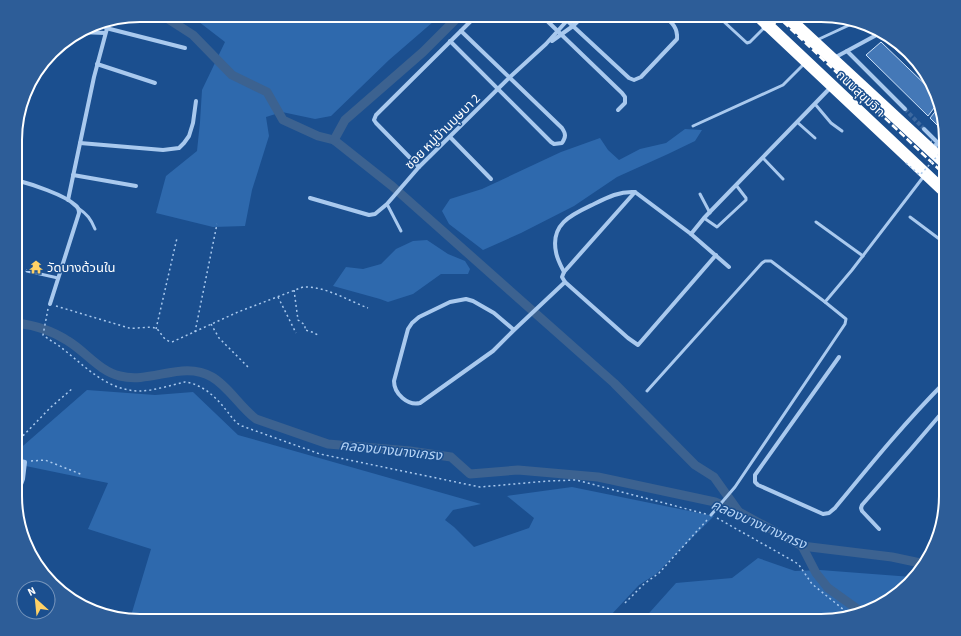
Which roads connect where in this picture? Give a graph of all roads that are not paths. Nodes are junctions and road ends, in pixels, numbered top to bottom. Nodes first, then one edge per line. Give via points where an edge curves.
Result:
1 (470, 22) edge
2 (548, 22) edge
3 (566, 22) edge
4 (569, 22) edge
5 (577, 22) edge
6 (671, 22) edge
7 (724, 22) edge
8 (792, 22) edge
9 (767, 24) joint
10 (849, 25) edge
11 (573, 26) junction
12 (107, 27) edge
13 (106, 30) junction
14 (96, 31) edge
15 (461, 31) junction
16 (559, 32) junction
17 (875, 36) edge
18 (450, 41) junction
19 (813, 42) junction
20 (185, 48) dead end
21 (847, 51) junction
22 (832, 60) junction
23 (806, 62) junction
24 (97, 64) junction
25 (510, 77) junction
26 (155, 83) dead end
27 (833, 86) junction
28 (499, 89) junction
29 (196, 101) dead end
30 (815, 104) junction
31 (905, 109) tunnel mouth
32 (618, 110) dead end
33 (797, 122) junction
34 (693, 126) dead end
35 (924, 129) tunnel mouth
36 (842, 131) dead end
37 (450, 137) junction
38 (815, 138) dead end
39 (939, 141) edge
40 (80, 143) junction
41 (933, 145) junction
42 (939, 154) edge
43 (763, 158) junction
44 (419, 167) junction
45 (926, 173) junction
46 (73, 174) junction
47 (492, 179) dead end
48 (782, 179) dead end
49 (22, 182) edge
50 (736, 185) junction
51 (136, 186) dead end
52 (939, 186) edge
53 (635, 192) junction
54 (700, 194) dead end
55 (310, 198) dead end
56 (68, 200) junction
57 (387, 204) junction
58 (78, 208) junction
59 (899, 209) junction
60 (904, 212) dead end
61 (710, 213) junction
62 (910, 216) dead end
63 (704, 218) junction
64 (816, 222) dead end
65 (95, 229) dead end
66 (401, 231) dead end
67 (691, 234) junction
68 (939, 239) edge
69 (716, 255) junction
70 (862, 256) junction
71 (729, 267) dead end
72 (27, 271) dead end
73 (564, 272) junction
74 (58, 278) junction
75 (565, 282) junction
76 (825, 302) junction
77 (50, 304) road end
78 (514, 330) junction
79 (839, 357) dead end
80 (939, 388) edge
81 (647, 391) dead end
82 (939, 416) edge
83 (22, 461) edge
84 (22, 482) edge
85 (712, 515) road end
86 (879, 529) dead end

1 - 15 street
2 - 16 street
3 - 16 street, ซอย หมู่บ้านบุษบา 2
4 - 11 street
5 - 11 street
6 - 11 street via 678,32 677,38 641,77 634,80
7 - 9 lane via 747,42 750,42
8 - 19 highway, ถนนสุขุมวิท
9 - 23 highway, ถนนสุขุมวิท
10 - 19 lane
11 - 16 street
12 - 13 street
13 - 14 street
13 - 20 street
13 - 24 street
15 - 18 street
15 - 25 street
16 - 25 street, ซอย หมู่บ้านบุษบา 2
16 - 32 street via 624,97 625,103
17 - 21 street
18 - 28 street
18 - 44 street via 376,115 374,120
19 - 22 highway, ถนนสุขุมวิท
21 - 22 street
21 - 31 street
22 - 41 highway, ถนนสุขุมวิท
23 - 27 highway, ถนนสุขุมวิท
23 - 34 lane via 784,85
24 - 26 street
24 - 40 street
25 - 28 street, ซอย หมู่บ้านบุษบา 2
25 - 28 street via 562,128 565,133 562,143 554,144
27 - 30 street
27 - 45 highway, ถนนสุขุมวิท
28 - 37 street, ซอย หมู่บ้านบุษบา 2
29 - 40 street via 189,136 179,148 163,150
30 - 33 street
30 - 36 lane
33 - 38 lane
33 - 43 street
35 - 41 street
37 - 44 street, ซอย หมู่บ้านบุษบา 2
37 - 47 street
39 - 41 street
40 - 46 street
41 - 42 highway, ถนนสุขุมวิท
43 - 48 lane
43 - 50 street
44 - 57 street, ซอย หมู่บ้านบุษบา 2
45 - 52 highway, ถนนสุขุมวิท
45 - 59 lane
46 - 51 street
46 - 56 street
49 - 56 street
50 - 61 street
50 - 63 lane via 746,200 717,227
53 - 67 street
53 - 73 street
53 - 73 street via 626,191 610,196 570,216 561,224 556,236 556,252
54 - 61 lane
55 - 57 street, ซอย หมู่บ้านบุษบา 2 via 369,215 375,214
56 - 58 street
57 - 66 lane
58 - 65 lane via 87,214
58 - 74 street via 79,213
59 - 60 lane
59 - 70 lane
61 - 63 street
62 - 68 lane
63 - 67 street
64 - 70 lane
67 - 69 street
69 - 71 street
69 - 75 street via 638,345
70 - 76 lane
72 - 74 lane
73 - 75 street via 562,277
74 - 77 street
75 - 78 street
76 - 81 lane via 771,261 765,261
76 - 85 lane via 843,316 846,320 844,324 735,487
78 - 78 street via 493,351 420,403 414,404 403,399 394,386 408,329 419,317 432,310 450,302 466,299 494,313
79 - 80 street via 755,476 758,485 823,514 835,508
82 - 86 street via 862,505 862,511
83 - 84 street via 25,462

